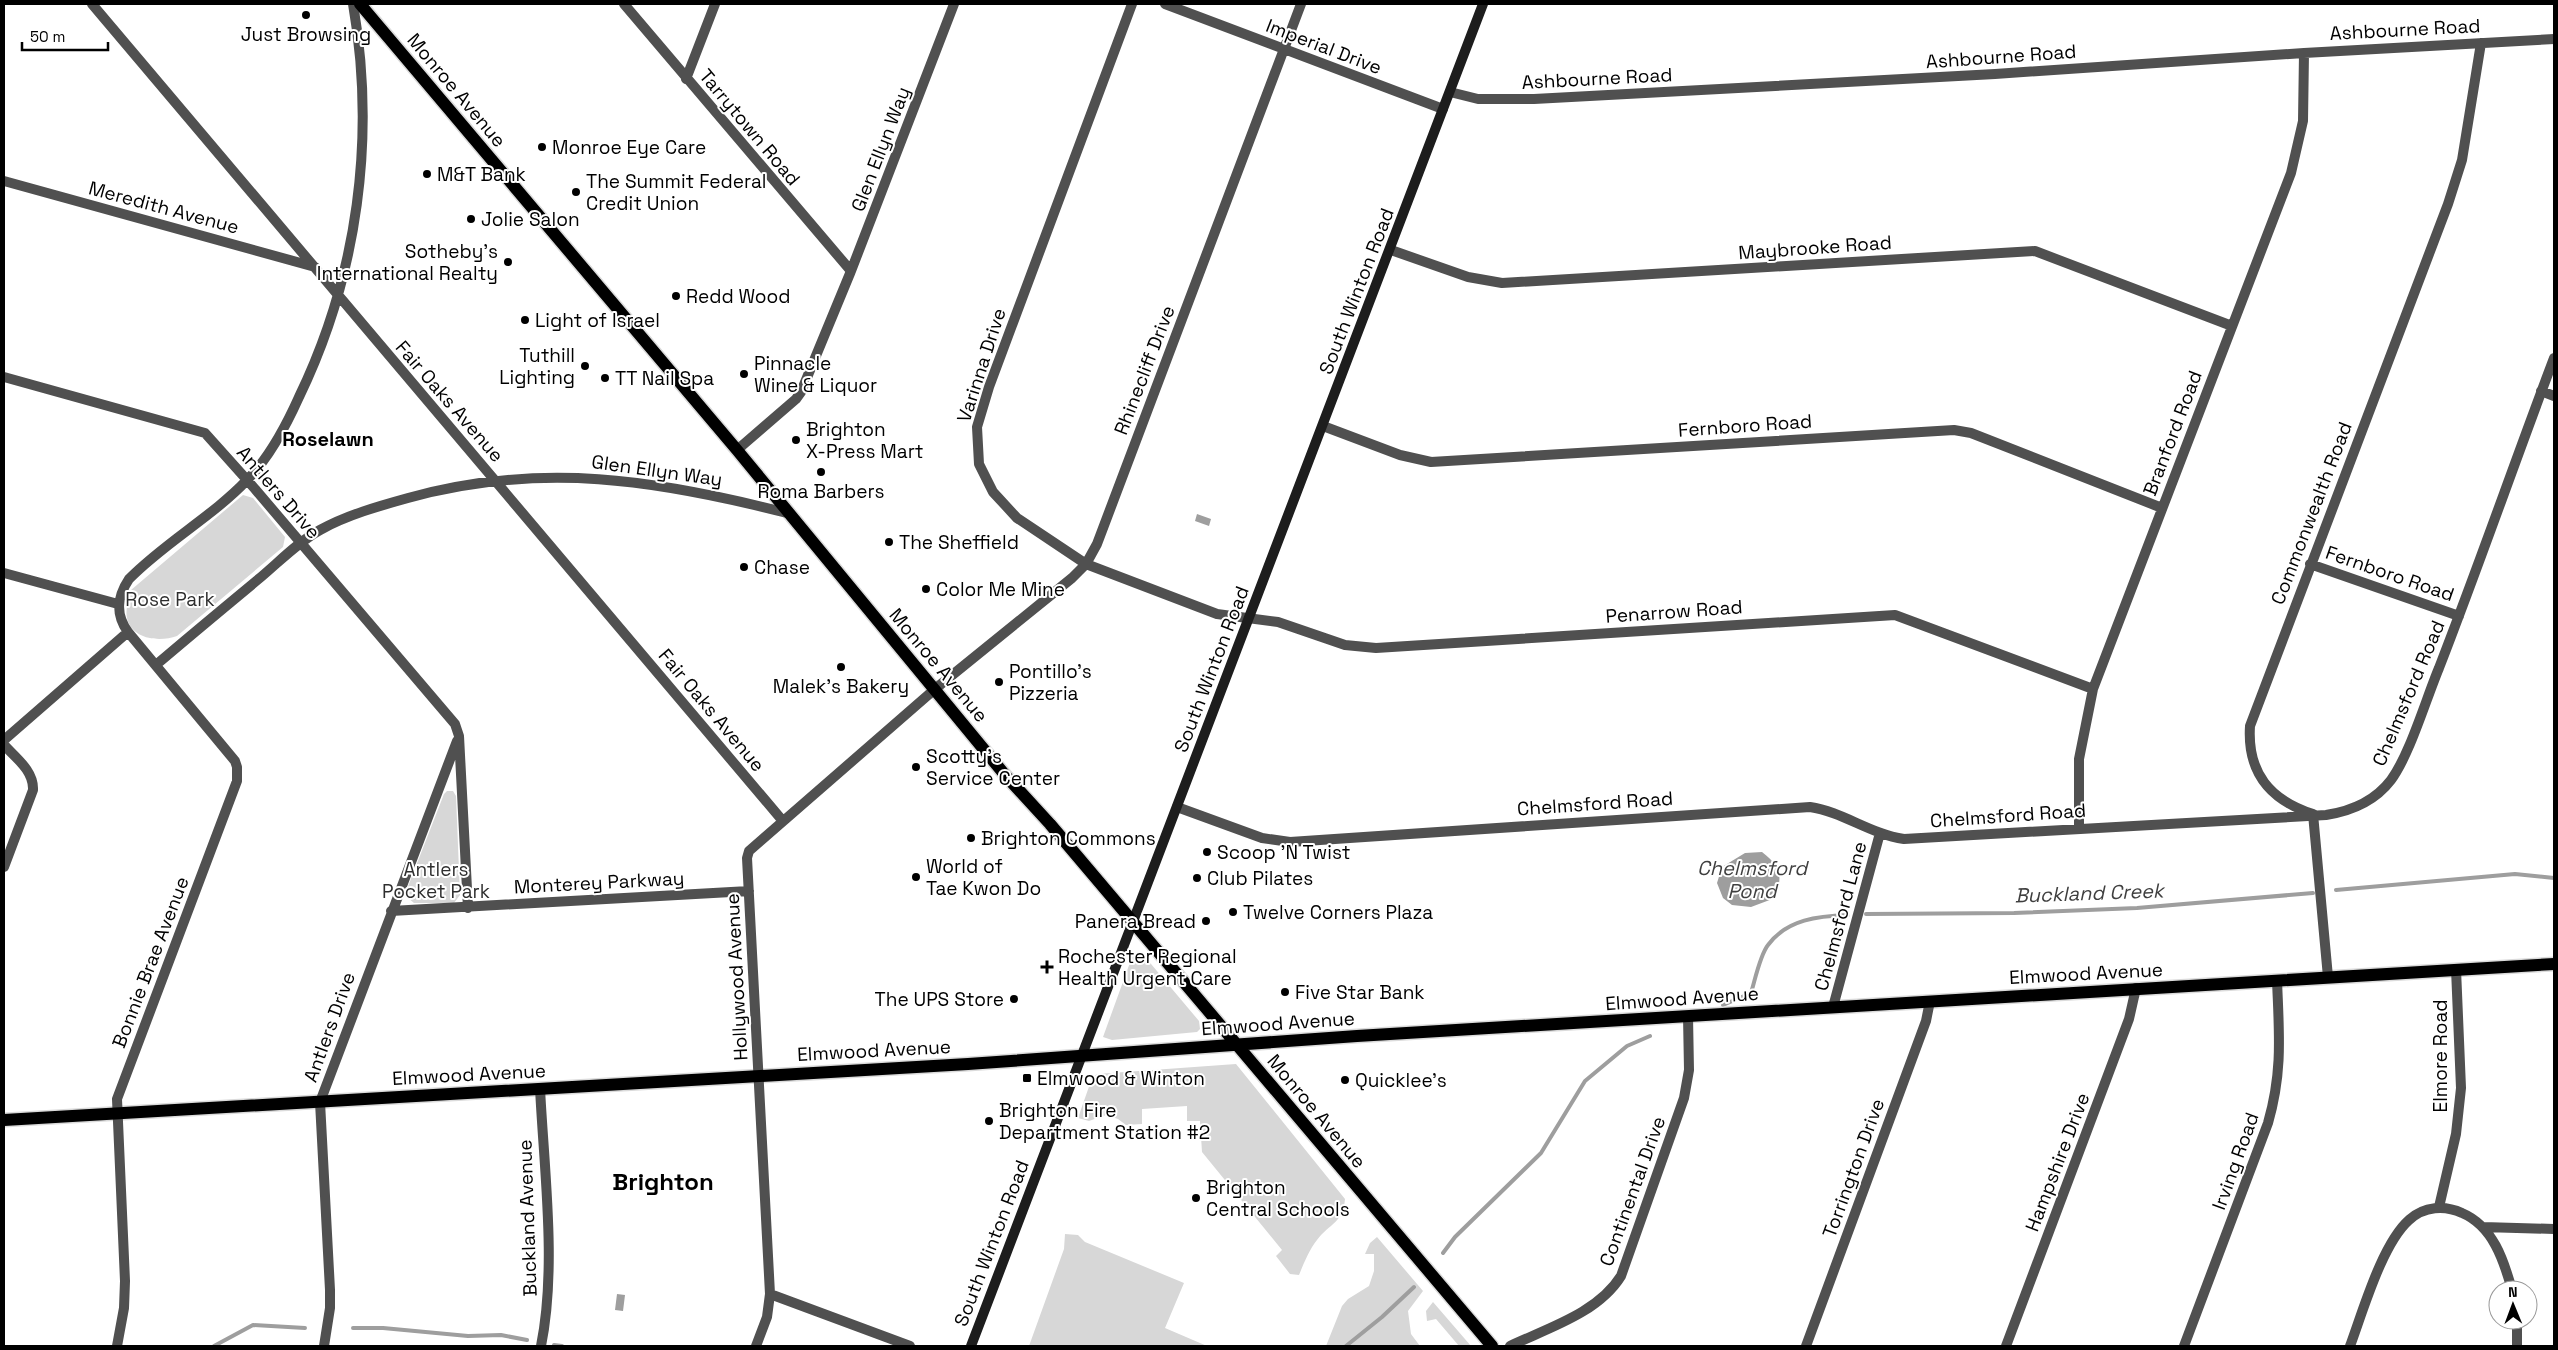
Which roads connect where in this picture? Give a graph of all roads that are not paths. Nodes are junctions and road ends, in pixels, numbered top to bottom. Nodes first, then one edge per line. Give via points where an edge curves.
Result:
1 (92, 4) edge
2 (353, 4) edge
3 (360, 4) edge
4 (624, 4) edge
5 (715, 4) edge
6 (954, 4) edge
7 (1132, 4) edge
8 (1165, 4) edge
9 (1302, 4) edge
10 (1483, 4) edge
11 (2554, 38) edge
12 (2481, 42) junction
13 (1284, 49) junction
14 (2304, 53) junction
15 (686, 79) junction
16 (1450, 92) junction
17 (1443, 109) junction
18 (4, 181) edge
19 (1391, 250) junction
20 (315, 267) junction
21 (851, 271) junction
22 (338, 297) junction
23 (2232, 326) junction
24 (2554, 358) edge
25 (4, 377) edge
26 (2542, 391) junction
27 (2554, 396) edge
28 (1323, 426) junction
29 (736, 450) junction
30 (247, 480) junction
31 (495, 480) junction
32 (2162, 508) junction
33 (787, 513) junction
34 (300, 543) junction
35 (1086, 564) junction
36 (2310, 564) junction
37 (4, 573) edge
38 (118, 604) junction
39 (2459, 616) junction
40 (1249, 619) junction
41 (128, 632) junction
42 (156, 664) junction
43 (935, 689) junction
44 (2092, 689) junction
45 (459, 736) junction
46 (4, 740) edge
47 (4, 745) edge
48 (1177, 807) junction
49 (2313, 814) junction
50 (782, 820) junction
51 (2078, 828) junction
52 (1880, 833) junction
53 (4, 867) edge
54 (749, 891) junction
55 (468, 908) junction
56 (391, 911) junction
57 (1133, 922) junction
58 (2554, 964) edge
59 (2456, 969) junction
60 (2328, 977) junction
61 (2277, 980) junction
62 (2136, 988) junction
63 (1930, 1001) junction
64 (1834, 1007) junction
65 (1688, 1016) junction
66 (1236, 1044) junction
67 (1082, 1057) junction
68 (759, 1075) junction
69 (540, 1088) junction
70 (320, 1102) junction
71 (116, 1114) junction
72 (4, 1120) edge
73 (2440, 1207) junction
74 (2483, 1227) junction
75 (2554, 1229) edge
76 (2509, 1280) edge
77 (770, 1294) junction
78 (2517, 1330) edge
79 (117, 1346) edge
80 (324, 1346) edge
81 (540, 1346) edge
82 (756, 1346) edge
83 (910, 1346) edge
84 (971, 1346) edge
85 (1492, 1346) edge
86 (1510, 1346) edge
87 (1806, 1346) edge
88 (2006, 1346) edge
89 (2184, 1346) edge
90 (2350, 1346) edge
91 (2517, 1346) edge

1 - 20 street, Fair Oaks Avenue
2 - 22 street via 363,77 363,132 354,231
3 - 29 main road, Monroe Avenue
4 - 15 street, Tarrytown Road
5 - 15 street
6 - 21 street, Glen Ellyn Way
7 - 35 street, Varinna Drive via 977,427 979,464 1003,505
8 - 13 street, Imperial Drive
9 - 13 street, Rhinecliff Drive
10 - 16 main road, South Winton Road
11 - 12 street, Ashbourne Road
12 - 14 street, Ashbourne Road
12 - 36 street, Commonwealth Road via 2462,160 2448,204
13 - 17 street, Imperial Drive
13 - 35 street, Rhinecliff Drive via 1100,535
14 - 16 street, Ashbourne Road via 1995,74 1534,99 1478,99
14 - 23 street, Branford Road via 2303,121 2291,173
15 - 21 street, Tarrytown Road
16 - 17 main road, South Winton Road
17 - 19 main road, South Winton Road
18 - 20 street, Meredith Avenue
19 - 23 street, Maybrooke Road via 1468,278 1502,283 2035,251
19 - 28 main road, South Winton Road
20 - 22 street, Fair Oaks Avenue
21 - 29 street, Glen Ellyn Way via 802,392
22 - 30 street via 315,365 288,420
22 - 31 street, Fair Oaks Avenue
23 - 32 street, Branford Road
24 - 26 street, Chelmsford Road
25 - 30 street, Antlers Drive via 200,430
26 - 27 street
26 - 39 street, Chelmsford Road
28 - 32 street, Fernboro Road via 1411,458 1449,462 1954,430 1971,433
28 - 40 main road, South Winton Road
29 - 33 main road, Monroe Avenue
30 - 34 street, Antlers Drive
30 - 38 street via 138,570 123,589
31 - 33 street, Glen Ellyn Way via 571,476 634,481 696,491
31 - 34 street, Glen Ellyn Way via 459,485 393,502 319,530
31 - 50 street, Fair Oaks Avenue
32 - 44 street, Branford Road
33 - 43 main road, Monroe Avenue
34 - 42 street, Glen Ellyn Way
34 - 45 street, Antlers Drive via 455,724
35 - 40 street, Varinna Drive via 1217,614
35 - 43 street, Rhinecliff Drive
36 - 39 street, Fernboro Road
36 - 49 street, Commonwealth Road via 2252,716 2249,738 2254,764 2271,791 2288,804
37 - 38 street
38 - 41 street, Bonnie Brae Avenue via 122,624
39 - 49 street, Chelmsford Road via 2404,756 2392,778 2378,794 2360,805 2338,813
40 - 44 street, Penarrow Road via 1278,622 1345,645 1376,648 1895,615
40 - 48 main road, South Winton Road
41 - 42 street, Bonnie Brae Avenue
41 - 46 street
42 - 71 street, Bonnie Brae Avenue via 235,761 238,773 116,1099
43 - 50 street, Hollywood Avenue
43 - 57 main road, Monroe Avenue
44 - 51 street, Branford Road via 2079,759
45 - 55 street, Antlers Drive
45 - 56 street, Antlers Drive
47 - 53 street via 33,782 33,790
48 - 52 street, Chelmsford Road via 1262,838 1290,842 1810,807 1824,809
48 - 57 main road, South Winton Road
49 - 51 street, Chelmsford Road
49 - 60 street
50 - 54 street, Hollywood Avenue via 749,851
51 - 52 street, Chelmsford Road via 1915,839 1894,838
52 - 64 street, Chelmsford Lane
54 - 55 street, Monterey Parkway
54 - 68 street, Hollywood Avenue
55 - 56 street, Monterey Parkway
56 - 70 street, Antlers Drive
57 - 66 main road, Monroe Avenue
57 - 67 main road, South Winton Road
58 - 59 main road, Elmwood Avenue
59 - 60 main road, Elmwood Avenue
59 - 73 street, Elmore Road via 2461,1088 2456,1134
60 - 61 main road, Elmwood Avenue
61 - 62 main road, Elmwood Avenue
61 - 89 street, Irving Road via 2280,1052 2276,1094
62 - 63 main road, Elmwood Avenue
62 - 88 street, Hampshire Drive via 2129,1020
63 - 64 main road, Elmwood Avenue
63 - 87 street, Torrington Drive via 1926,1022
64 - 65 main road, Elmwood Avenue
65 - 66 main road, Elmwood Avenue
65 - 86 street, Continental Drive via 1689,1070 1684,1098 1621,1276 1594,1305
66 - 67 main road, Elmwood Avenue
66 - 85 main road, Monroe Avenue
67 - 68 main road, Elmwood Avenue
67 - 84 main road, South Winton Road
68 - 69 main road, Elmwood Avenue
68 - 77 street, Hollywood Avenue
69 - 70 main road, Elmwood Avenue
69 - 81 street, Buckland Avenue via 548,1266 548,1303
70 - 71 main road, Elmwood Avenue
70 - 80 street, Antlers Drive via 330,1290
71 - 72 main road, Elmwood Avenue
71 - 79 street, Bonnie Brae Avenue via 125,1282
73 - 74 street via 2466,1215
73 - 90 street via 2424,1210 2399,1231 2378,1270
74 - 75 street
74 - 76 street via 2501,1255
77 - 82 street, Hollywood Avenue via 767,1317
77 - 83 street
78 - 91 street

